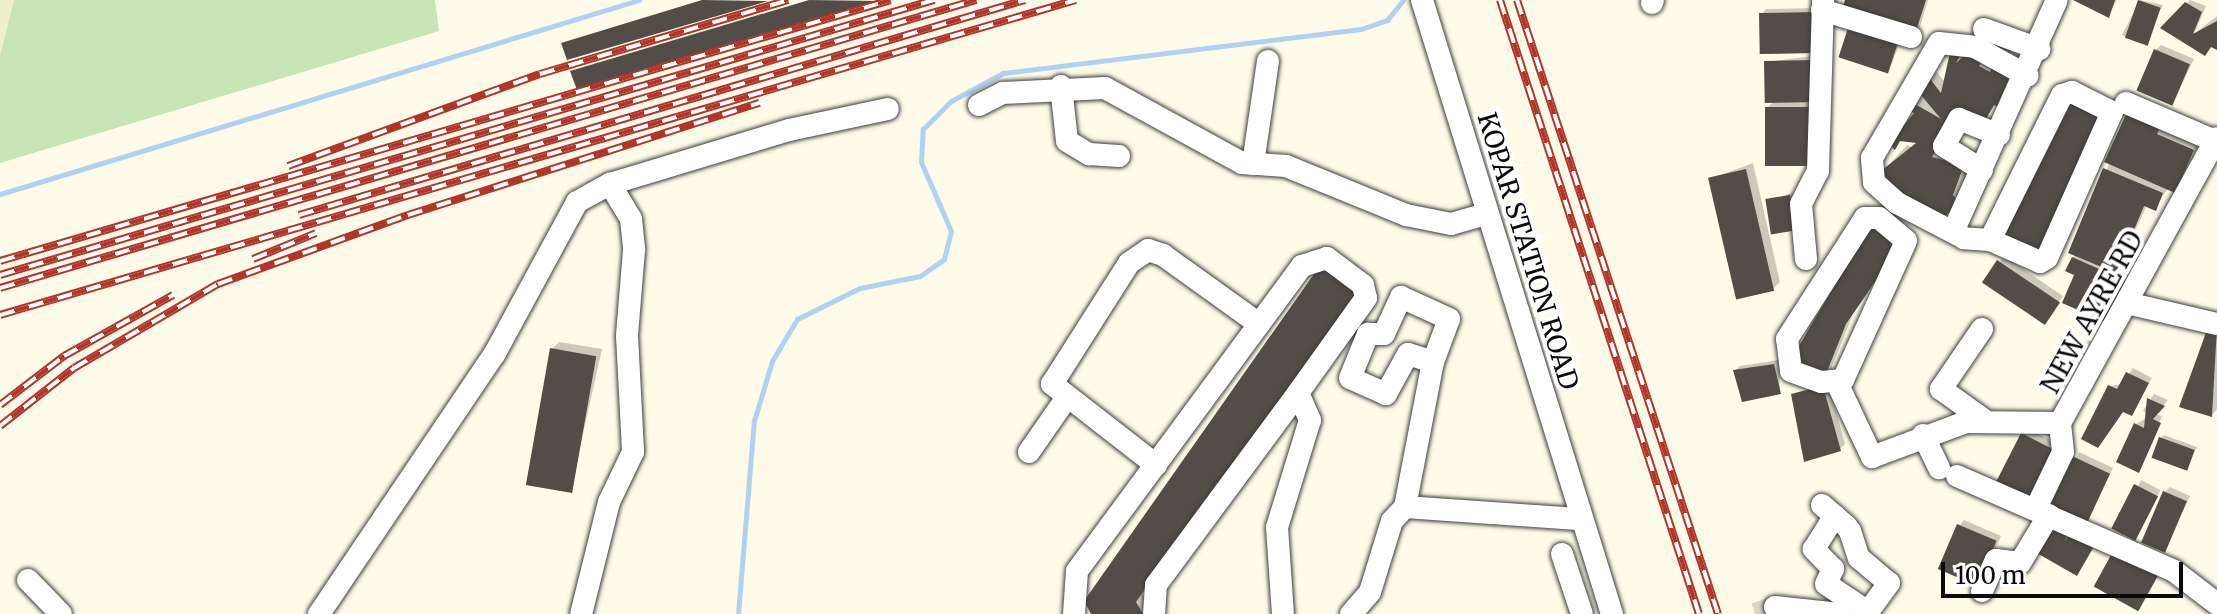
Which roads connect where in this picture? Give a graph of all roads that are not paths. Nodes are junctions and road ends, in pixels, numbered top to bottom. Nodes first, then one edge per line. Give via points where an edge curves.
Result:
1 (1422, 0) edge
2 (2057, 0) edge
3 (1831, 6) edge
4 (1984, 29) dead end
5 (1911, 37) dead end
6 (2039, 49) junction
7 (1268, 61) dead end
8 (2028, 76) junction
9 (1061, 86) junction
10 (2126, 103) dead end
11 (979, 105) dead end
12 (888, 109) dead end
13 (1999, 135) junction
14 (2216, 140) edge
15 (1119, 156) dead end
16 (1253, 164) junction
17 (1982, 170) junction
18 (610, 184) junction
19 (1487, 214) junction
20 (1953, 232) junction
21 (1990, 240) junction
22 (1806, 259) dead end
23 (2131, 304) junction
24 (1259, 324) junction
25 (2217, 324) edge
26 (1982, 329) dead end
27 (1433, 362) junction
28 (1402, 364) junction
29 (1838, 385) junction
30 (1426, 388) junction
31 (1298, 393) junction
32 (1065, 400) junction
33 (1984, 420) junction
34 (2060, 423) junction
35 (1923, 435) junction
36 (1029, 452) dead end
37 (1156, 465) junction
38 (1405, 507) junction
39 (2044, 508) junction
40 (1578, 519) junction
41 (1562, 554) dead end
42 (28, 580) dead end
43 (1982, 591) dead end
44 (2217, 604) edge
45 (1775, 607) dead end
46 (61, 614) edge
47 (320, 614) edge
48 (581, 614) edge
49 (1074, 614) edge
50 (1154, 614) edge
51 (1283, 614) edge
52 (1351, 614) edge
53 (1582, 614) edge
54 (1611, 614) edge
55 (1840, 614) edge
56 (2210, 614) edge

1 - 19 street, KOPAR STATION ROAD
2 - 6 street
3 - 5 street
3 - 22 street via 1818,171 1801,204
4 - 6 street
6 - 8 street
7 - 16 street
8 - 13 street
8 - 20 street via 1975,47 1939,43 1872,158 1874,182 1897,203
9 - 11 street via 1003,93
9 - 15 street via 1067,141 1089,154
9 - 16 street via 1105,88
10 - 14 street
12 - 18 street
13 - 17 street
13 - 17 street via 1959,119 1944,146
14 - 23 street, NEW AYRE RD
16 - 19 street via 1286,166 1406,215 1451,224
17 - 20 street
18 - 47 street via 577,202 494,355
18 - 48 street via 631,219 634,250 627,336 633,452 609,502
19 - 40 street, KOPAR STATION ROAD
20 - 21 street
21 - 21 street via 2062,95 2072,92 2112,112 2047,258 2040,262
23 - 25 street
23 - 34 street, NEW AYRE RD
24 - 31 street via 1314,257 1327,258 1367,290
24 - 32 street via 1148,250 1129,263 1054,374 1052,384
24 - 37 street
26 - 33 street via 1941,389
27 - 28 street via 1411,354
27 - 28 street via 1449,315 1401,297 1384,334 1368,334 1350,378 1389,395
27 - 30 street
28 - 30 street via 1412,382
29 - 29 street via 1791,371 1787,339 1873,216 1906,241
29 - 35 street, NEW AYRE RD via 1872,457
30 - 38 street
31 - 50 street via 1156,585
31 - 51 street via 1310,420 1277,527
32 - 36 street
32 - 37 street
33 - 34 street, NEW AYRE RD
33 - 35 street, NEW AYRE RD
34 - 39 street via 2063,452
35 - 39 street via 1948,472
37 - 49 street via 1077,571
38 - 40 street
38 - 52 street via 1392,521 1370,592
39 - 43 street via 2020,563 1996,560
39 - 44 street via 2174,571
40 - 54 street, KOPAR STATION ROAD
41 - 53 street
42 - 46 street
44 - 56 street
45 - 55 street

